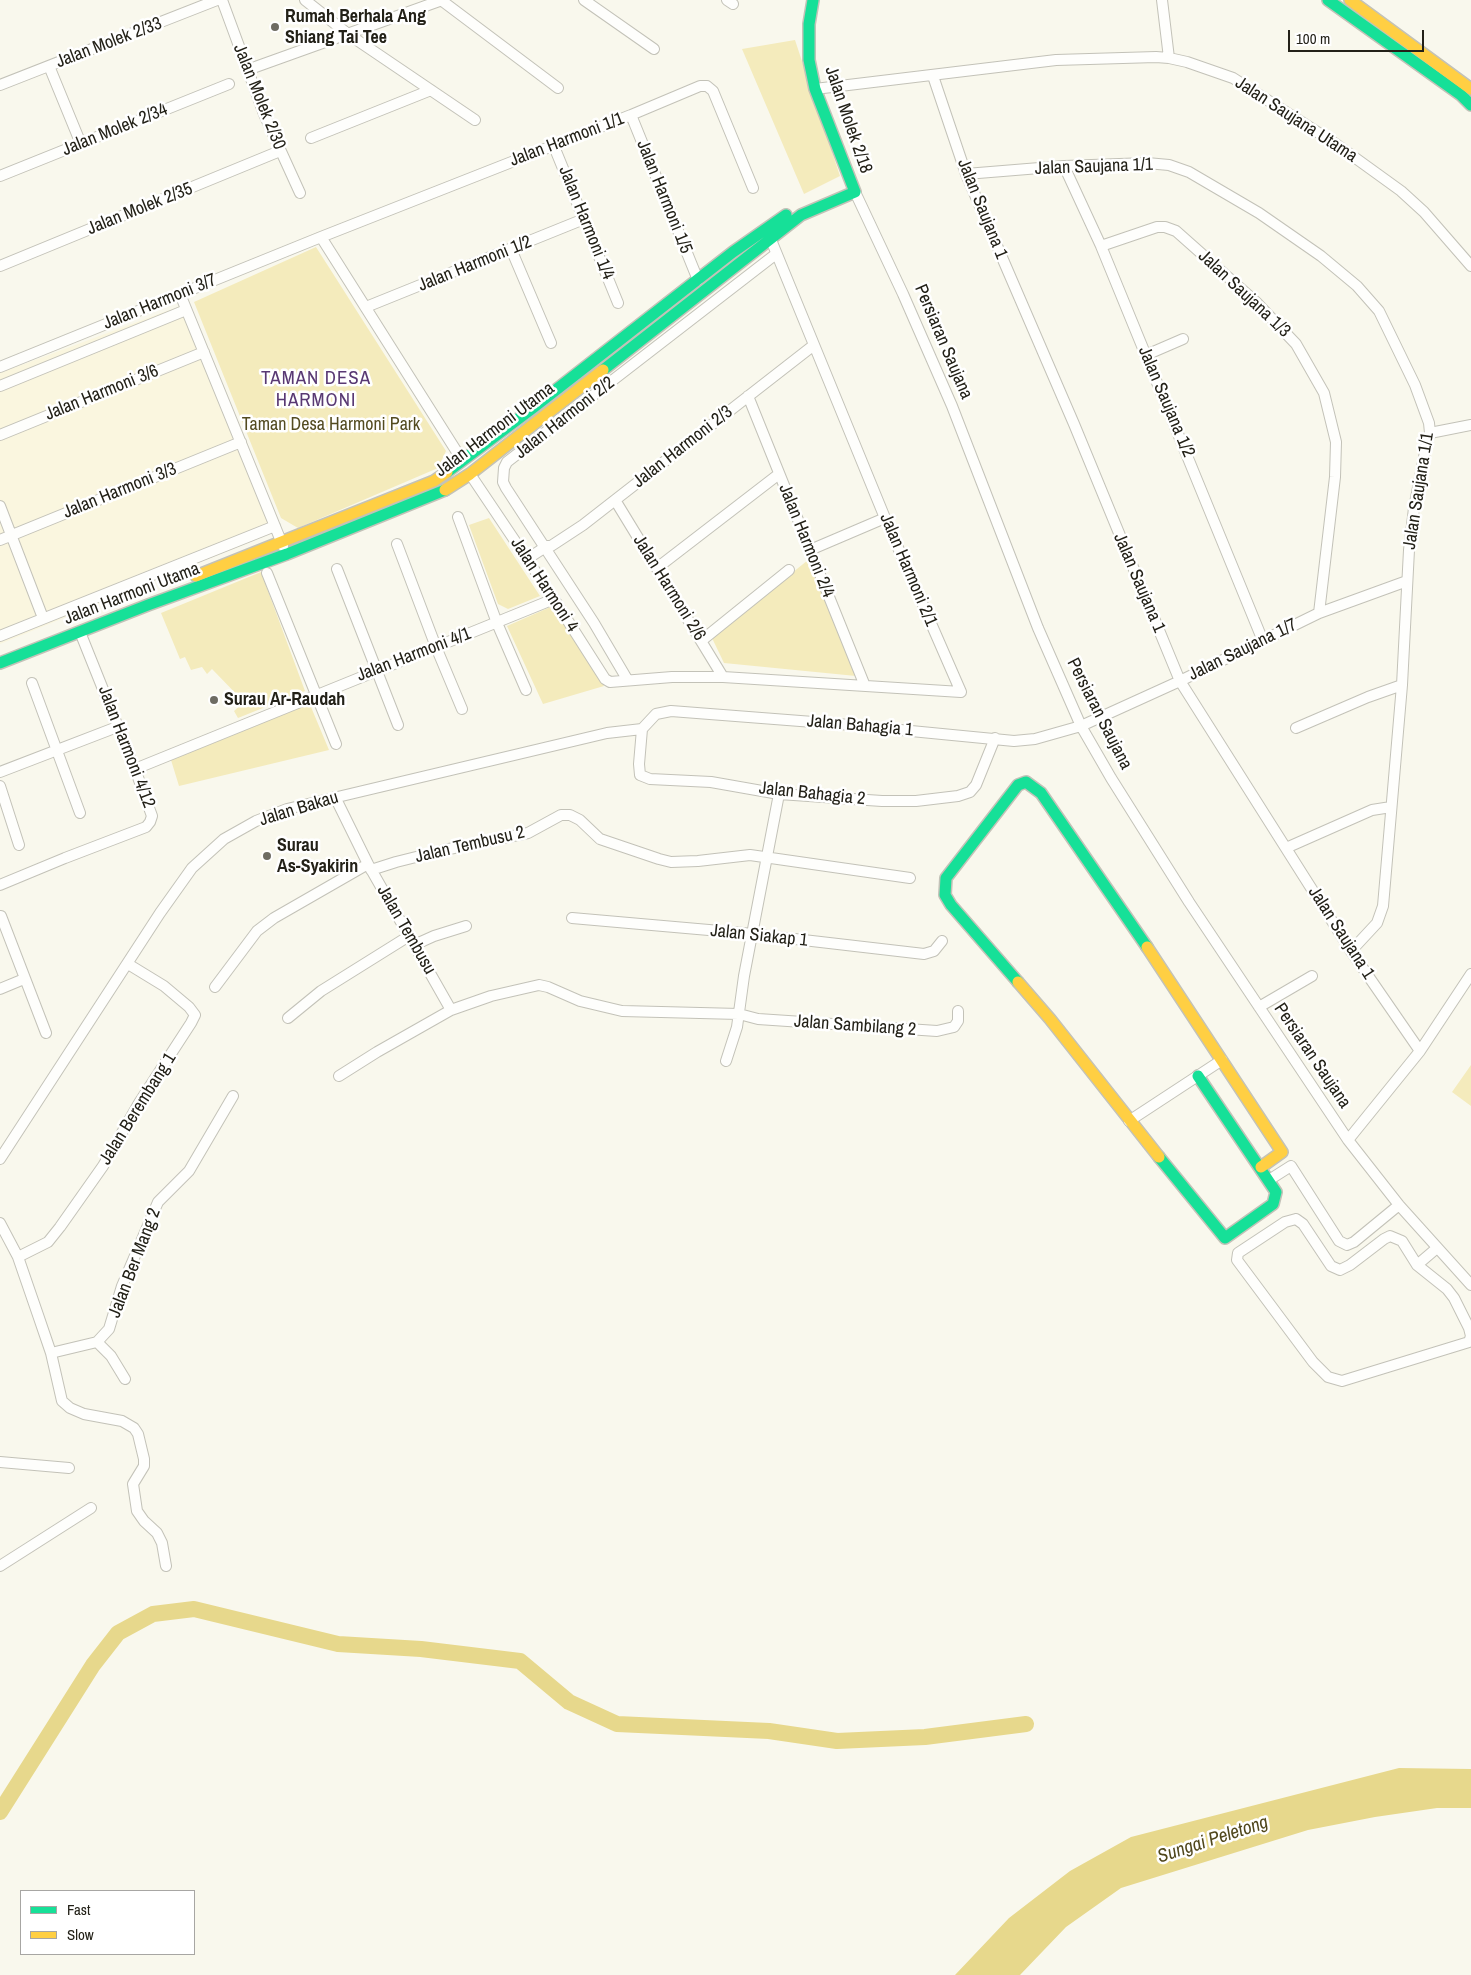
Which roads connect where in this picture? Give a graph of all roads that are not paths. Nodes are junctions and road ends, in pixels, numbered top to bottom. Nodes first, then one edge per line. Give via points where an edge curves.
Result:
1 (217, 0) edge
2 (222, 0) edge
3 (305, 0) edge
4 (442, 0) edge
5 (584, 0) edge
6 (813, 0) edge
7 (1162, 0) edge
8 (1328, 0) edge
9 (1350, 0) edge
10 (348, 34) junction
11 (654, 50) dead end
12 (1169, 58) junction
13 (49, 66) junction
14 (247, 70) junction
15 (933, 76) junction
16 (229, 84) dead end
17 (0, 85) edge
18 (558, 88) dead end
19 (815, 89) junction
20 (1471, 89) edge
21 (431, 90) junction
22 (1471, 105) edge
23 (631, 115) junction
24 (475, 120) dead end
25 (311, 138) dead end
26 (81, 144) junction
27 (553, 144) junction
28 (280, 151) junction
29 (1064, 166) junction
30 (966, 174) junction
31 (0, 176) edge
32 (850, 181) junction
33 (753, 188) dead end
34 (855, 192) junction
35 (300, 193) dead end
36 (584, 219) junction
37 (768, 233) junction
38 (320, 236) junction
39 (1101, 246) junction
40 (511, 249) junction
41 (776, 254) junction
42 (0, 266) edge
43 (1471, 266) edge
44 (698, 280) junction
45 (180, 294) junction
46 (618, 303) dead end
47 (366, 307) junction
48 (186, 310) junction
49 (1183, 339) dead end
50 (551, 343) dead end
51 (814, 345) junction
52 (204, 352) junction
53 (1146, 355) junction
54 (0, 368) edge
55 (0, 386) edge
56 (748, 396) junction
57 (1471, 425) edge
58 (1430, 433) junction
59 (0, 434) edge
60 (241, 442) junction
61 (462, 460) junction
62 (470, 474) junction
63 (779, 474) junction
64 (614, 500) junction
65 (0, 506) edge
66 (458, 517) dead end
67 (885, 518) junction
68 (275, 526) junction
69 (11, 536) junction
70 (0, 540) edge
71 (282, 542) junction
72 (397, 544) dead end
73 (547, 549) junction
74 (810, 550) junction
75 (287, 554) junction
76 (529, 561) junction
77 (657, 568) junction
78 (337, 570) dead end
79 (789, 570) dead end
80 (267, 573) dead end
81 (1407, 581) junction
82 (554, 599) junction
83 (1319, 613) junction
84 (43, 618) junction
85 (497, 623) junction
86 (80, 632) junction
87 (0, 636) edge
88 (701, 641) junction
89 (1263, 641) junction
90 (436, 647) junction
91 (0, 652) edge
92 (0, 663) edge
93 (376, 670) junction
94 (724, 677) junction
95 (627, 679) junction
96 (1180, 681) junction
97 (32, 683) dead end
98 (1402, 685) junction
99 (864, 686) junction
100 (526, 690) dead end
101 (317, 695) junction
102 (462, 709) dead end
103 (398, 725) dead end
104 (1081, 726) junction
105 (117, 727) junction
106 (1296, 728) dead end
107 (642, 729) junction
108 (996, 738) junction
109 (336, 744) dead end
110 (57, 750) junction
111 (135, 769) junction
112 (0, 772) edge
113 (0, 786) edge
114 (780, 794) junction
115 (335, 797) junction
116 (1391, 807) junction
117 (80, 813) dead end
118 (19, 845) dead end
119 (1286, 848) junction
120 (767, 858) junction
121 (366, 867) junction
122 (910, 878) dead end
123 (0, 886) edge
124 (0, 916) edge
125 (572, 918) dead end
126 (466, 926) dead end
127 (752, 934) junction
128 (407, 940) junction
129 (942, 941) dead end
130 (1356, 946) junction
131 (130, 961) junction
132 (1471, 974) edge
133 (1312, 976) dead end
134 (24, 980) junction
135 (215, 987) dead end
136 (0, 989) edge
137 (1259, 1007) junction
138 (958, 1012) dead end
139 (445, 1013) junction
140 (731, 1013) junction
141 (288, 1018) dead end
142 (46, 1033) dead end
143 (1416, 1046) junction
144 (1222, 1060) junction
145 (726, 1061) dead end
146 (339, 1076) dead end
147 (1198, 1076) junction
148 (233, 1096) dead end
149 (1129, 1121) junction
150 (1348, 1140) junction
151 (0, 1159) edge
152 (1260, 1167) junction
153 (1269, 1180) junction
154 (1399, 1205) junction
155 (0, 1223) edge
156 (1437, 1248) junction
157 (18, 1257) junction
158 (1418, 1264) junction
159 (1471, 1286) edge
160 (1470, 1338) edge
161 (97, 1342) junction
162 (49, 1346) junction
163 (125, 1379) dead end
164 (0, 1462) edge
165 (69, 1468) dead end
166 (91, 1508) dead end
167 (0, 1566) edge
168 (166, 1566) dead end

1 - 13 street, Jalan Molek 2/33
2 - 14 street, Jalan Molek 2/30
3 - 10 street
4 - 10 street
4 - 18 street
5 - 11 street
6 - 19 main road, Jalan Molek 2/18 via 809,60
7 - 12 street
8 - 22 main road
9 - 20 main road
10 - 14 street
10 - 21 street
12 - 15 street, Jalan Saujana Utama via 1056,60
12 - 43 street, Jalan Saujana Utama via 1233,78 1336,144 1401,191
13 - 17 street, Jalan Molek 2/33
13 - 26 street
14 - 28 street, Jalan Molek 2/30
15 - 19 street, Jalan Saujana Utama
15 - 30 street, Jalan Saujana 1
16 - 26 street, Jalan Molek 2/34
19 - 32 main road, Jalan Molek 2/18
21 - 24 street
21 - 25 street
23 - 27 street, Jalan Harmoni 1/1
23 - 33 street, Jalan Harmoni 1/1 via 707,86 713,91
23 - 44 street, Jalan Harmoni 1/5
26 - 31 street, Jalan Molek 2/34
27 - 36 street, Jalan Harmoni 1/4
27 - 38 street, Jalan Harmoni 1/1
28 - 35 street, Jalan Molek 2/30
28 - 42 street, Jalan Molek 2/35
29 - 30 street, Jalan Saujana 1/1
29 - 39 street, Jalan Saujana 1/2
29 - 58 street, Jalan Saujana 1/1 via 1147,163 1189,172 1259,213 1321,256 1357,286 1379,311 1415,385
30 - 96 street, Jalan Saujana 1
32 - 34 main road, Jalan Molek 2/18
32 - 37 main road, Jalan Harmoni Utama via 798,207
34 - 37 main road, Jalan Harmoni Utama
34 - 104 street, Persiaran Saujana via 952,406 1038,628
36 - 40 street, Jalan Harmoni 1/2
36 - 46 street, Jalan Harmoni 1/4
37 - 41 street, Jalan Harmoni 2/1
37 - 44 main road, Jalan Harmoni Utama
37 - 62 main road, Jalan Harmoni Utama
38 - 45 street, Jalan Harmoni 3/7
38 - 47 street
39 - 53 street, Jalan Saujana 1/2
39 - 83 street, Jalan Saujana 1/3 via 1157,227 1176,231 1256,302 1296,344 1324,393 1336,442
40 - 47 street, Jalan Harmoni 1/2
40 - 50 street
41 - 51 street, Jalan Harmoni 2/1
41 - 73 street, Jalan Harmoni 2/2 via 508,462 502,475 503,482
44 - 61 main road, Jalan Harmoni Utama
45 - 48 street
45 - 54 street, Jalan Harmoni 3/7
47 - 61 street
48 - 52 street
48 - 55 street
49 - 53 street
51 - 56 street, Jalan Harmoni 2/3
51 - 67 street, Jalan Harmoni 2/1
52 - 59 street, Jalan Harmoni 3/6
52 - 60 street
53 - 89 street, Jalan Saujana 1/2
56 - 63 street, Jalan Harmoni 2/4
56 - 64 street, Jalan Harmoni 2/3
57 - 58 street
58 - 81 street, Jalan Saujana 1/1 via 1414,508
60 - 68 street
60 - 69 street, Jalan Harmoni 3/3
61 - 71 main road, Jalan Harmoni Utama via 434,481
62 - 75 main road, Jalan Harmoni Utama via 440,493
62 - 76 street, Jalan Harmoni 4
63 - 74 street, Jalan Harmoni 2/4
63 - 77 street
64 - 73 street, Jalan Harmoni 2/3
64 - 77 street, Jalan Harmoni 2/6
65 - 69 street
66 - 85 street
67 - 74 street
67 - 99 street, Jalan Harmoni 2/1 via 961,692
68 - 71 street
68 - 84 street
69 - 70 street, Jalan Harmoni 3/3
69 - 84 street
71 - 75 street
71 - 91 main road, Jalan Harmoni Utama
72 - 90 street
73 - 76 street, Jalan Harmoni 2/3
73 - 95 street, Jalan Harmoni 2/2
74 - 99 street, Jalan Harmoni 2/4
75 - 86 main road, Jalan Harmoni Utama
76 - 82 street, Jalan Harmoni 4
77 - 88 street, Jalan Harmoni 2/6
78 - 93 street
79 - 88 street
80 - 101 street
81 - 83 street, Jalan Saujana 1/7
81 - 98 street, Jalan Saujana 1/1
82 - 85 street, Jalan Harmoni 4/1
82 - 95 street, Jalan Harmoni 4 via 605,679 610,682
83 - 89 street, Jalan Saujana 1/7
84 - 87 street
85 - 90 street, Jalan Harmoni 4/1
85 - 100 street
86 - 92 main road, Jalan Harmoni Utama
86 - 105 street, Jalan Harmoni 4/12
88 - 94 street, Jalan Harmoni 2/6
89 - 96 street, Jalan Saujana 1/7
90 - 93 street, Jalan Harmoni 4/1
90 - 102 street
93 - 101 street, Jalan Harmoni 4/1
93 - 103 street
94 - 95 street, Jalan Harmoni 2/1
94 - 99 street, Jalan Harmoni 2/1
96 - 104 street, Jalan Saujana 1/7
96 - 119 street, Jalan Saujana 1
97 - 110 street
98 - 106 street
98 - 116 street, Jalan Saujana 1/1
101 - 109 street
101 - 111 street, Jalan Harmoni 4/1
104 - 108 street, Jalan Bahagia 1 via 1035,740
104 - 137 street, Persiaran Saujana
105 - 110 street
105 - 111 street, Jalan Harmoni 4/12
107 - 108 street, Jalan Bahagia 1 via 656,714 671,711
107 - 114 street, Jalan Bahagia 2 via 640,775 650,779 711,782
107 - 115 street, Jalan Bakau via 607,734
108 - 114 street, Jalan Bahagia 2 via 976,785 966,794 916,801
110 - 112 street
110 - 117 street
111 - 123 street, Jalan Harmoni 4/12 via 152,816 146,827
113 - 118 street
114 - 120 street
115 - 121 street, Jalan Tembusu
115 - 131 street, Jalan Bakau via 287,809 224,838 192,868
116 - 119 street via 1372,810
116 - 130 street, Jalan Saujana 1/1 via 1383,906 1377,923
119 - 130 street, Jalan Saujana 1
120 - 121 street, Jalan Tembusu 2 via 737,856 671,862 600,838 580,820 560,815 528,833
120 - 122 street, Jalan Tembusu 2
120 - 127 street
121 - 128 street, Jalan Tembusu
121 - 135 street, Jalan Tembusu 2 via 274,918 257,931
124 - 134 street
125 - 127 street, Jalan Siakap 1
126 - 128 street
127 - 129 street, Jalan Siakap 1 via 924,954 934,951
127 - 140 street
128 - 139 street, Jalan Tembusu
128 - 141 street via 321,991
130 - 143 street, Jalan Saujana 1
131 - 151 street, Jalan Bakau
131 - 157 street, Jalan Berembang 1 via 195,1015 103,1166 60,1227 48,1242
132 - 143 street
133 - 137 street
134 - 136 street
134 - 142 street
137 - 150 street, Persiaran Saujana
138 - 140 street, Jalan Sambilang 2 via 954,1027 937,1031 758,1019
139 - 140 street via 490,996 539,985 580,1002 622,1011
139 - 146 street
140 - 145 street via 737,1027
143 - 150 street
144 - 147 street
144 - 149 main road via 1041,793 1026,782 1018,786 946,878 945,895 1050,1018
144 - 152 main road via 1282,1152
147 - 149 street
147 - 152 main road
148 - 161 street, Jalan Ber Mang 2 via 189,1171 158,1202 122,1286 109,1329
149 - 153 main road via 1225,1238 1273,1204 1276,1192
150 - 154 street, Persiaran Saujana
152 - 153 main road
153 - 154 street via 1291,1166 1340,1241 1347,1245
154 - 156 street, Persiaran Saujana
155 - 157 street
156 - 158 street
156 - 159 street, Persiaran Saujana
157 - 162 street
158 - 160 street via 1454,1298 1469,1328
158 - 160 street via 1402,1241 1390,1236 1340,1270 1331,1266 1304,1224 1296,1219 1285,1222 1238,1253 1237,1260 1313,1362 1328,1377 1342,1381
161 - 162 street
161 - 163 street via 111,1356
162 - 168 street via 62,1401 84,1414 122,1421 138,1434 144,1466 133,1484 137,1511 157,1533
164 - 165 street
166 - 167 street

